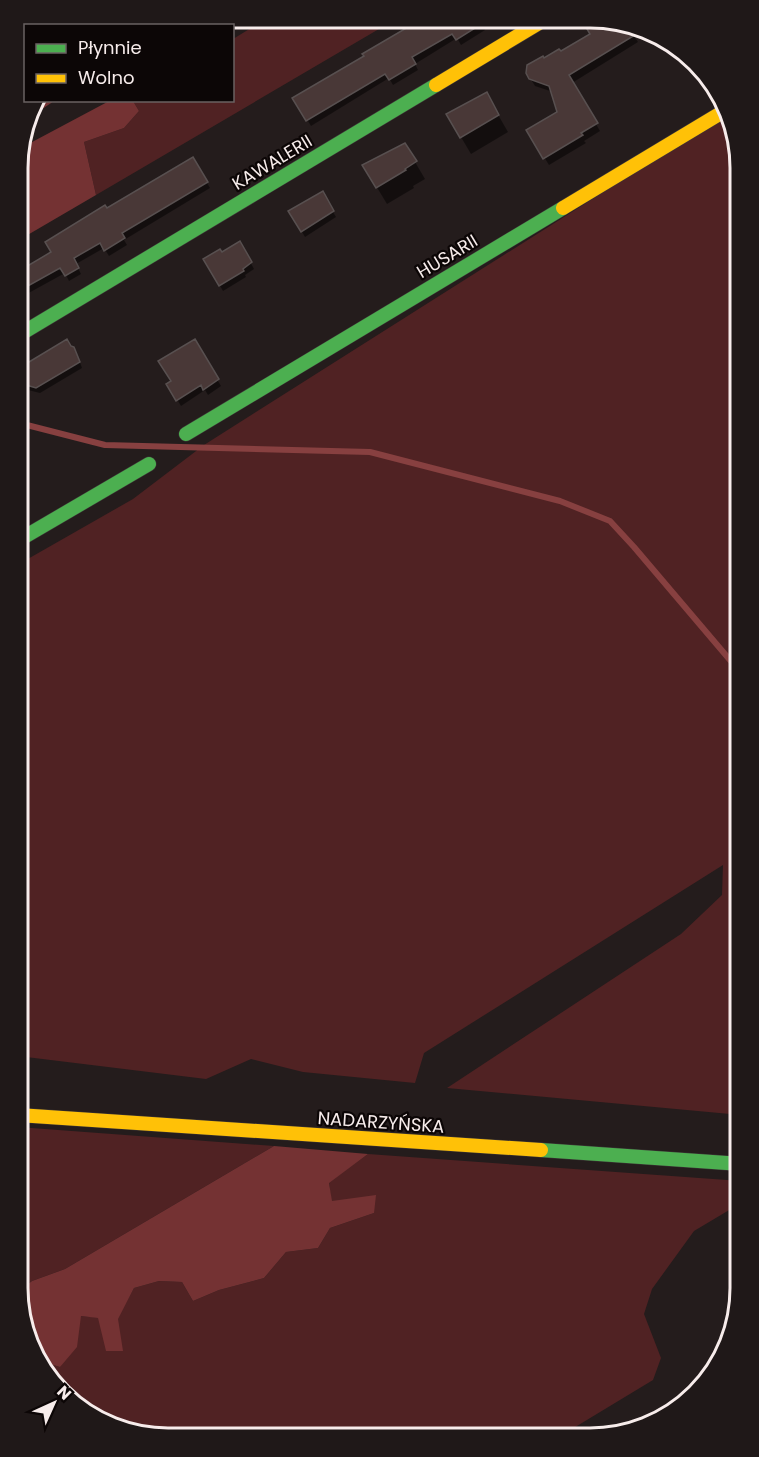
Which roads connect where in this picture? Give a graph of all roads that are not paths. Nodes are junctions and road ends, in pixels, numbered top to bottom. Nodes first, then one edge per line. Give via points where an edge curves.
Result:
1 (531, 28) edge
2 (719, 114) edge
3 (28, 329) edge
4 (186, 434) dead end
5 (149, 464) dead end
6 (28, 535) edge
7 (28, 1116) edge
8 (730, 1163) edge

1 - 3 street, KAWALERII
2 - 4 street, HUSARII
5 - 6 street
7 - 8 street, NADARZYŃSKA

